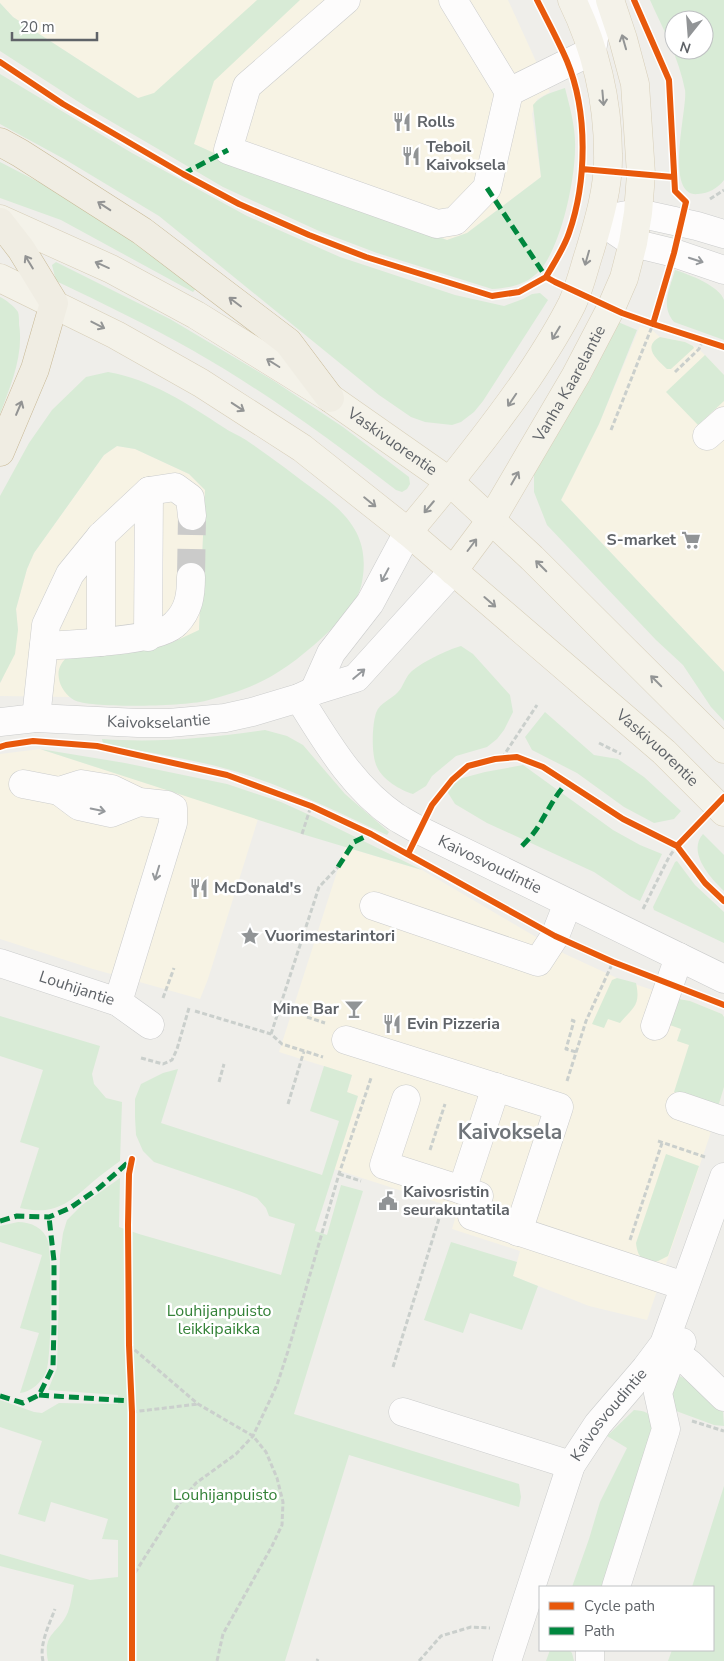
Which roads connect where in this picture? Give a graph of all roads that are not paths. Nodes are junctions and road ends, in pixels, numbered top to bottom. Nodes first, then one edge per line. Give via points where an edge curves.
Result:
1 (346, 0) edge
2 (454, 0) edge
3 (572, 0) edge
4 (600, 0) edge
5 (610, 0) edge
6 (592, 51) junction
7 (509, 92) junction
8 (0, 142) edge
9 (638, 213) junction
10 (0, 220) edge
11 (599, 220) junction
12 (724, 234) edge
13 (633, 243) junction
14 (724, 270) edge
15 (0, 278) edge
16 (54, 303) junction
17 (330, 398) junction
18 (0, 452) edge
19 (450, 482) junction
20 (150, 491) junction
21 (192, 516) tunnel mouth
22 (491, 520) junction
23 (408, 532) junction
24 (101, 536) junction
25 (453, 571) junction
26 (192, 577) tunnel mouth
27 (148, 637) junction
28 (101, 642) junction
29 (44, 646) junction
30 (306, 694) junction
31 (36, 718) junction
32 (0, 722) edge
33 (724, 749) edge
34 (23, 784) dead end
35 (151, 803) junction
36 (724, 812) edge
37 (152, 839) dead end
38 (568, 903) junction
39 (374, 906) dead end
40 (679, 957) junction
41 (0, 964) edge
42 (724, 979) edge
43 (118, 1002) junction
44 (150, 1024) dead end
45 (655, 1026) dead end
46 (346, 1040) dead end
47 (496, 1087) junction
48 (406, 1099) dead end
49 (680, 1106) dead end
50 (724, 1121) edge
51 (716, 1168) edge
52 (452, 1199) junction
53 (518, 1232) junction
54 (684, 1286) junction
55 (676, 1342) junction
56 (724, 1397) edge
57 (404, 1412) dead end
58 (571, 1465) junction
59 (616, 1586) edge
60 (507, 1661) edge

1 - 7 street via 247,86 228,150 437,224 455,221 487,188
2 - 7 street
3 - 6 main road
4 - 6 street
9 -> 5 main road, Vanha Kaarelantie via 641,164 635,84
6 - 7 street
6 -> 11 main road via 602,88 608,154
17 -> 8 highway via 288,342 142,231
9 - 11 street
9 - 12 street
9 - 13 main road, Vanha Kaarelantie
16 -> 10 highway
17 -> 10 main road, Vaskivuorentie via 187,311 110,270
11 - 13 street
11 -> 19 main road via 571,306 505,411
13 -> 14 street
22 -> 13 main road, Vanha Kaarelantie via 576,375 611,308 624,278
15 - 16 main road, Vaskivuorentie
18 -> 16 highway via 35,369
16 -> 23 main road, Vaskivuorentie via 201,383 302,448
17 - 19 main road, Vaskivuorentie
19 - 22 main road, Vaskivuorentie
19 -> 23 main road
20 - 21 street via 175,487 190,498
20 - 24 street
20 - 27 street
25 -> 22 main road, Vanha Kaarelantie
33 -> 22 main road, Vaskivuorentie
23 - 25 main road, Vaskivuorentie
23 -> 30 street via 370,603 331,653
24 - 28 street
24 - 29 street via 70,574 46,625
30 -> 25 street, Kaivokselantie via 356,678
25 -> 36 main road, Vaskivuorentie via 664,752
26 - 27 street via 191,596 184,614 175,625
27 - 28 street
28 - 29 street
29 - 31 street
30 - 31 street, Kaivokselantie via 234,716 169,724
30 - 38 street, Kaivosvoudintie via 340,761 377,802 419,830
31 - 32 street, Kaivokselantie
34 -> 35 street via 59,792 81,784 112,789
35 - 37 street
35 -> 43 street via 173,808 173,823
38 - 39 street via 555,936 538,962
38 - 40 street, Kaivosvoudintie via 636,922
40 - 42 street, Kaivosvoudintie
40 - 45 street
41 - 43 street, Louhijantie
43 - 44 street, Louhijantie
46 - 47 street
47 - 52 street
47 - 53 street via 559,1107
48 - 52 street via 384,1165
49 - 50 street
51 - 54 street, Kaivosvoudintie
52 - 53 street via 478,1196 472,1216
53 - 54 street
54 - 55 street, Kaivosvoudintie
55 - 56 street via 690,1364
55 - 58 street, Kaivosvoudintie via 646,1368 598,1424
55 - 59 street via 658,1393 666,1429
57 - 58 street
58 - 60 street, Kaivosvoudintie

